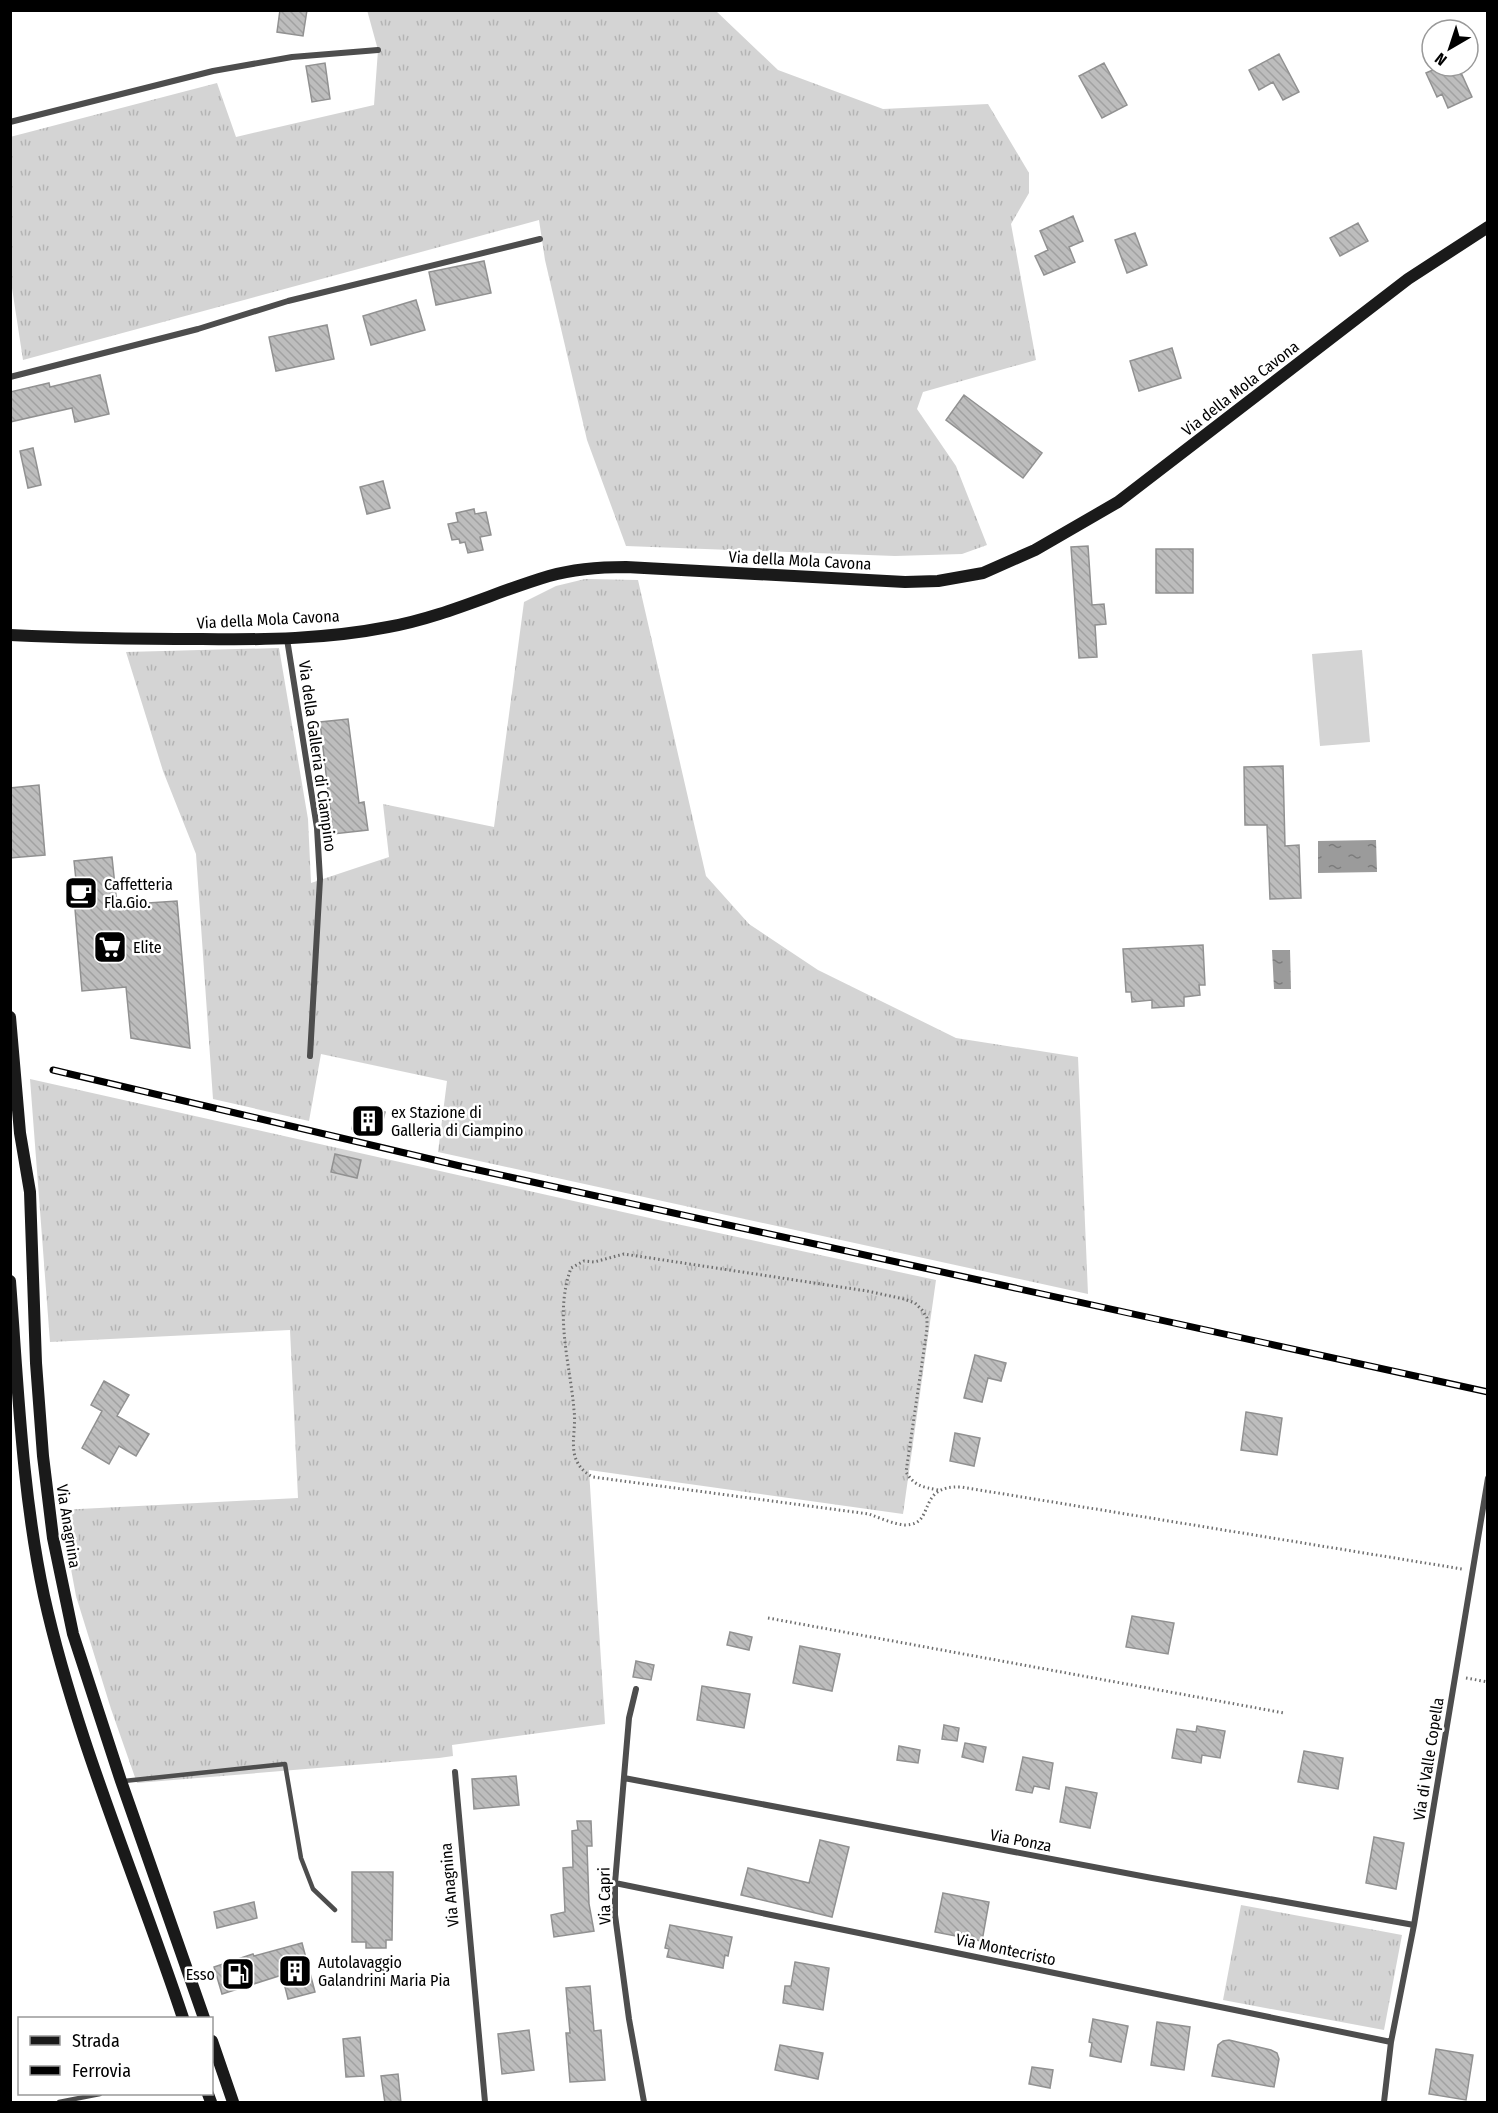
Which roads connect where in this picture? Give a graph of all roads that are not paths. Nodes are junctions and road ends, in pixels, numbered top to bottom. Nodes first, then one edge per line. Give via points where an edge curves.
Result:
1 (378, 50) dead end
2 (10, 122) edge
3 (1488, 227) edge
4 (540, 239) dead end
5 (10, 377) edge
6 (10, 635) edge
7 (287, 639) junction
8 (10, 1017) edge
9 (310, 1056) dead end
10 (10, 1281) edge
11 (1488, 1478) edge
12 (636, 1689) dead end
13 (455, 1772) dead end
14 (624, 1778) junction
15 (121, 1781) junction
16 (615, 1883) junction
17 (335, 1910) dead end
18 (1414, 1925) junction
19 (182, 2017) edge
20 (203, 2017) edge
21 (1391, 2042) junction
22 (213, 2044) edge
23 (95, 2095) edge
24 (59, 2103) edge
25 (233, 2103) edge
26 (485, 2103) edge
27 (644, 2103) edge
28 (1384, 2103) edge

1 - 2 street via 302,55 213,71
3 - 7 main road, Via della Mola Cavona via 1408,279 1118,502 1035,550 982,573 905,582 589,568 550,576 387,628
4 - 5 street via 288,301 198,329
6 - 7 main road, Via della Mola Cavona
7 - 9 street, Via della Galleria di Ciampino via 319,858
8 - 15 main road, Via Anagnina via 20,1133 30,1192 36,1363 48,1509 73,1634
10 - 19 main road via 27,1495 45,1597 80,1724
11 - 18 street, Via di Valle Copella
12 - 14 street, Via Capri via 629,1718
13 - 26 street, Via Anagnina
14 - 16 street, Via Capri
14 - 18 street, Via Ponza
15 - 17 lane via 285,1764 301,1858 313,1889
15 - 20 main road, Via Anagnina
16 - 21 street, Via Montecristo
16 - 27 street, Via Capri via 615,1915
18 - 21 street, Via di Valle Copella
21 - 28 street, Via di Valle Copella
22 - 25 main road
23 - 24 lane

